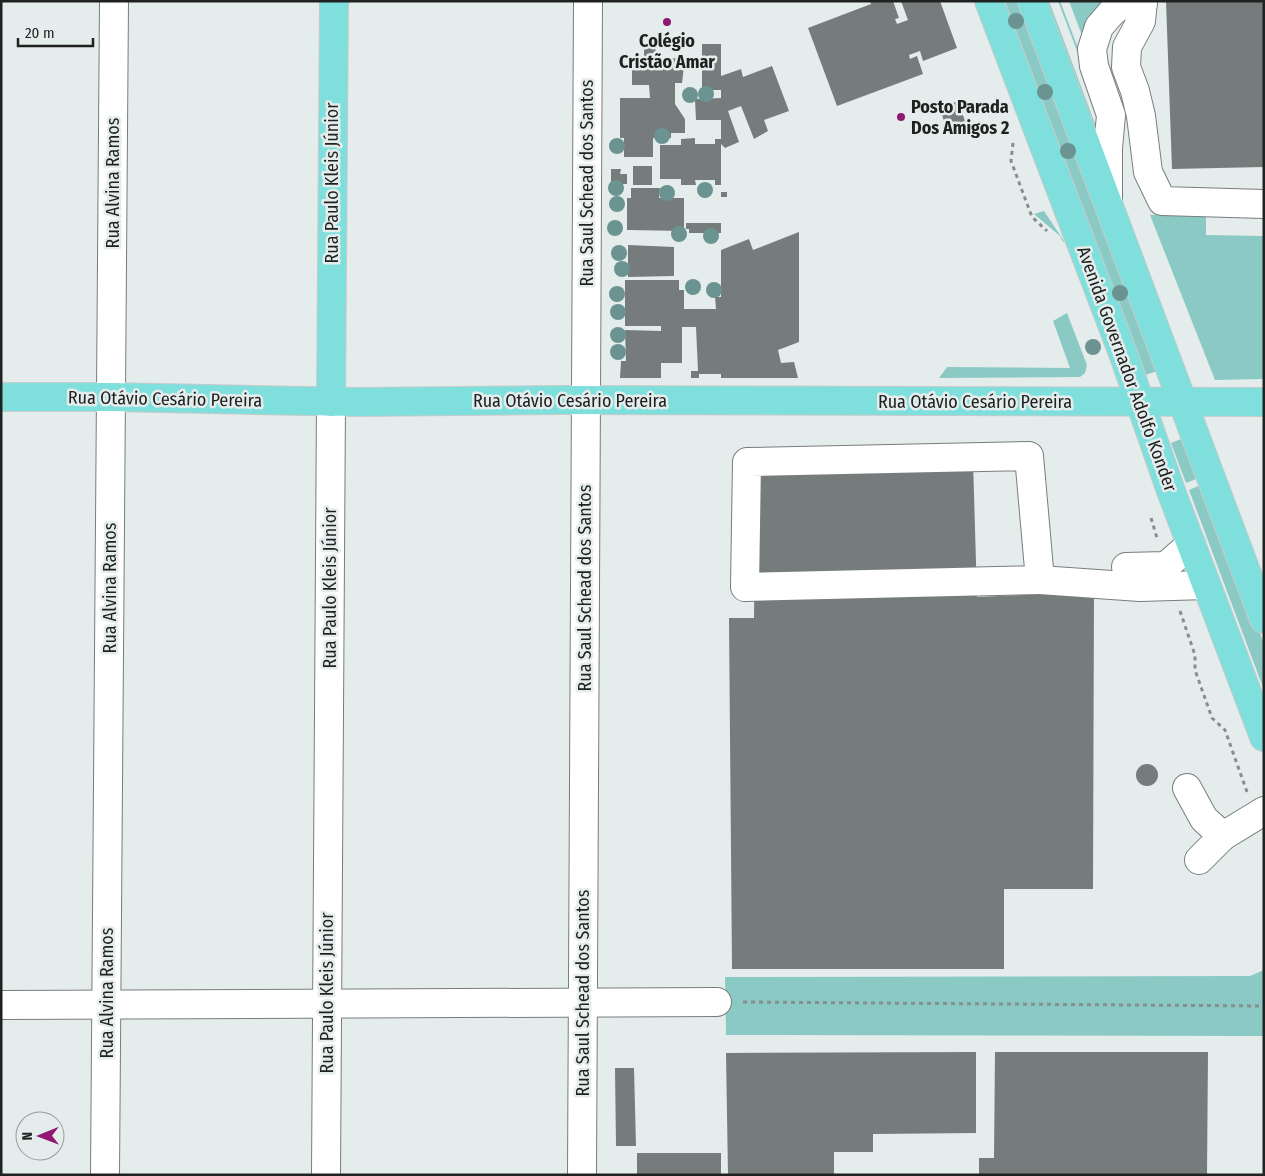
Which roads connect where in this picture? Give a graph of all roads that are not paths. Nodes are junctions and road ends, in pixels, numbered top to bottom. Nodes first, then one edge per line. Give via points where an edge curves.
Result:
1 (114, 1) edge
2 (334, 1) edge
3 (588, 1) edge
4 (989, 1) edge
5 (1032, 1) edge
6 (1143, 2) edge
7 (1108, 202) junction
8 (1264, 204) edge
9 (111, 396) junction
10 (1, 397) edge
11 (586, 400) junction
12 (1139, 401) junction
13 (331, 402) junction
14 (1183, 402) junction
15 (1264, 402) edge
16 (1191, 544) junction
17 (1039, 572) junction
18 (1169, 575) junction
19 (1206, 585) junction
20 (1264, 619) edge
21 (1264, 737) edge
22 (1187, 788) dead end
23 (1260, 814) edge
24 (1223, 836) junction
25 (1199, 860) dead end
26 (717, 1002) road end
27 (583, 1003) junction
28 (327, 1004) junction
29 (1, 1005) edge
30 (107, 1005) junction
31 (105, 1175) edge
32 (326, 1175) edge
33 (582, 1175) edge

1 - 9 street, Rua Alvina Ramos
2 - 13 main road, Rua Paulo Kleis Júnior
3 - 11 street, Rua Saul Schead dos Santos
4 - 12 main road, Avenida Governador Adolfo Konder
5 - 7 main road
6 - 7 street via 1120,6 1112,12 1099,27 1092,49 1094,66 1111,115
6 - 8 street via 1141,21 1127,47 1126,67 1141,116 1148,172 1162,201
7 - 14 main road
9 - 10 main road, Rua Otávio Cesário Pereira
9 - 13 main road, Rua Otávio Cesário Pereira
9 - 30 street, Rua Alvina Ramos
11 - 12 main road, Rua Otávio Cesário Pereira
11 - 13 main road, Rua Otávio Cesário Pereira
11 - 27 street, Rua Saul Schead dos Santos
12 - 14 main road, Rua Otávio Cesário Pereira
12 - 16 main road, Avenida Governador Adolfo Konder
13 - 28 street, Rua Paulo Kleis Júnior
14 - 15 main road, Rua Otávio Cesário Pereira
14 - 20 main road
16 - 18 street
16 - 19 main road, Avenida Governador Adolfo Konder
17 - 17 street via 1029,456 747,462 745,587
17 - 18 street via 1143,568
18 - 19 street
19 - 21 main road, Avenida Governador Adolfo Konder
22 - 24 street via 1204,819
23 - 24 street
24 - 25 street
26 - 27 street
27 - 28 street
27 - 33 street, Rua Saul Schead dos Santos
28 - 30 street
28 - 32 street, Rua Paulo Kleis Júnior
29 - 30 street
30 - 31 street, Rua Alvina Ramos

